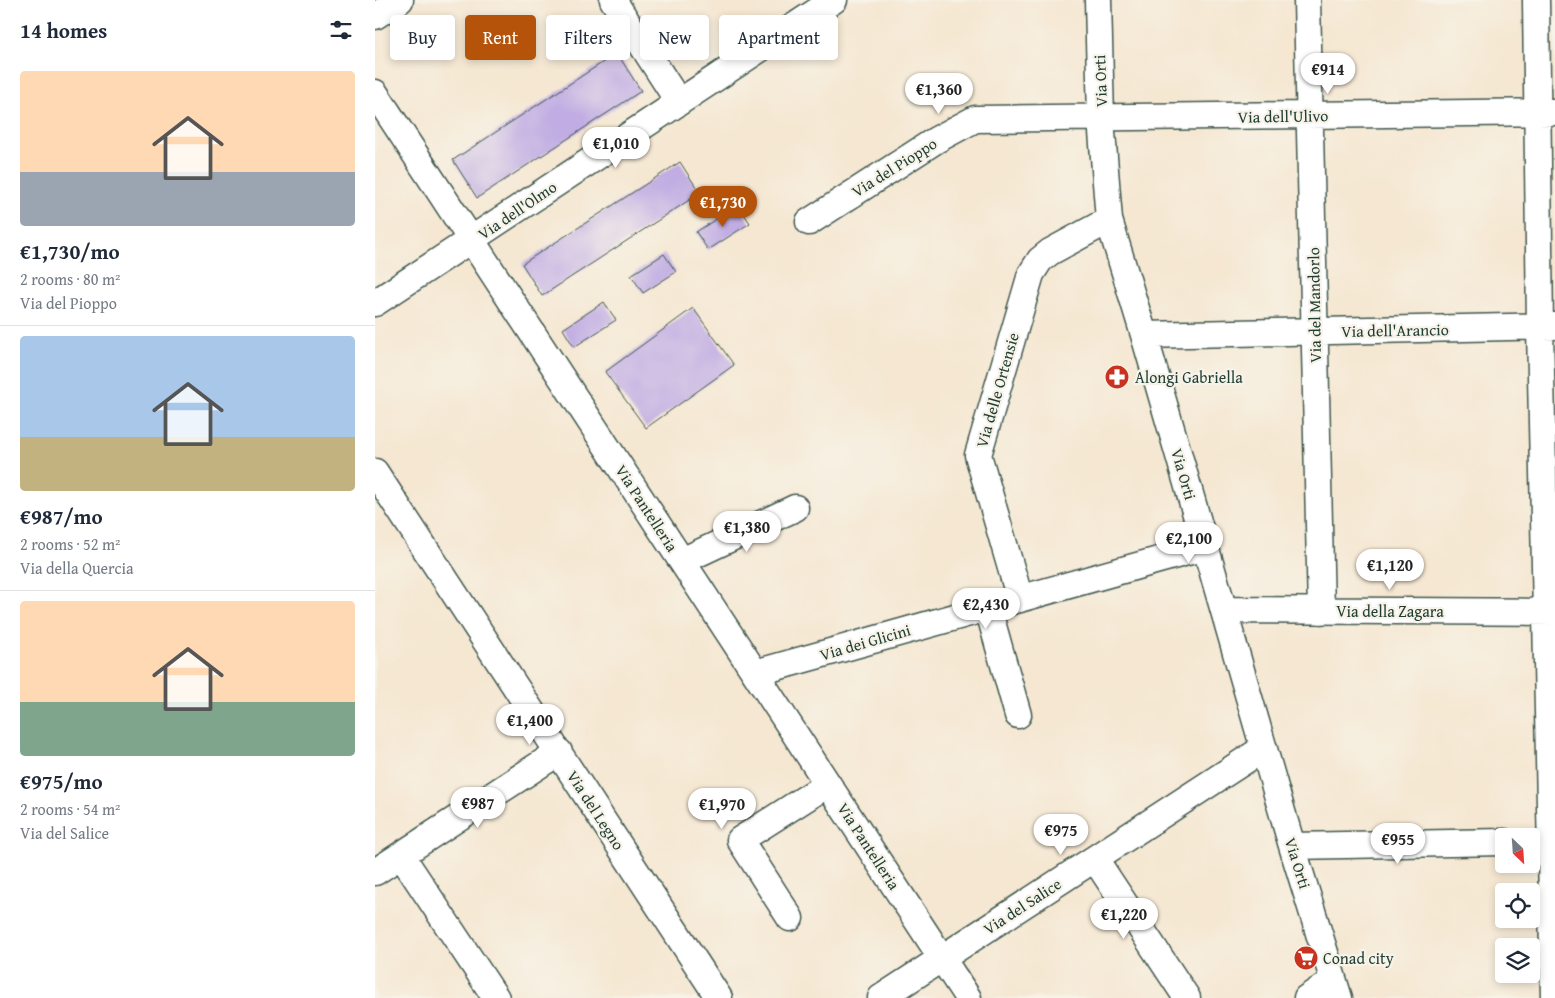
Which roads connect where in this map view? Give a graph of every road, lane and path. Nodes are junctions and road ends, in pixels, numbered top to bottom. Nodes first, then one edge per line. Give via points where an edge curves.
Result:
1 (400, 0) edge
2 (613, 0) edge
3 (834, 0) edge
4 (1098, 0) edge
5 (1307, 0) edge
6 (1536, 0) edge
7 (375, 16) edge
8 (375, 93) edge
9 (679, 101) junction
10 (1546, 112) edge
11 (1309, 116) junction
12 (1101, 119) junction
13 (1109, 220) junction
14 (809, 222) dead end
15 (472, 241) junction
16 (375, 303) edge
17 (1548, 327) edge
18 (1314, 332) junction
19 (1144, 335) junction
20 (375, 472) edge
21 (795, 508) dead end
22 (1205, 547) junction
23 (682, 561) junction
24 (1020, 599) junction
25 (988, 608) junction
26 (1225, 610) junction
27 (1321, 611) junction
28 (1551, 612) edge
29 (755, 673) junction
30 (1018, 715) dead end
31 (1264, 748) junction
32 (559, 752) junction
33 (828, 784) junction
34 (1546, 841) edge
35 (1495, 842) edge
36 (1292, 846) junction
37 (401, 855) junction
38 (1095, 859) junction
39 (375, 872) edge
40 (790, 918) dead end
41 (942, 958) junction
42 (1336, 989) edge
43 (496, 998) edge
44 (719, 998) edge
45 (881, 998) edge
46 (968, 998) edge
47 (1187, 998) edge
48 (1307, 998) edge
49 (1554, 998) edge

1 - 7 street
2 - 9 street
3 - 9 street, Via dell'Olmo
4 - 12 street, Via Orti
5 - 11 street, Via del Mandorlo
6 - 10 street
8 - 15 street, Via Pantelleria
9 - 15 street, Via dell'Olmo
10 - 11 street, Via dell'Ulivo
10 - 17 street
11 - 12 street, Via dell'Ulivo
11 - 18 street, Via del Mandorlo
12 - 13 street, Via Orti
12 - 14 street, Via del Pioppo via 975,119 936,140
13 - 19 street, Via Orti
13 - 24 street, Via delle Ortensie via 1051,252 1040,260 1031,274 978,454
15 - 16 street, Via dell'Olmo
15 - 23 street, Via Pantelleria
17 - 18 street, Via dell'Arancio
17 - 28 street
18 - 19 street, Via dell'Arancio
18 - 27 street, Via del Mandorlo
19 - 22 street, Via Orti
20 - 32 street, Via del Legno
21 - 23 street
22 - 24 street, Via dei Glicini
22 - 26 street, Via Orti
23 - 29 street, Via Pantelleria
24 - 25 street, Via dei Glicini
25 - 29 street, Via dei Glicini
25 - 30 street
26 - 27 street, Via della Zagara
26 - 31 street, Via Orti
27 - 28 street, Via della Zagara
28 - 34 street
29 - 33 street, Via Pantelleria
31 - 36 street, Via Orti
31 - 38 street, Via del Salice
32 - 37 street
32 - 44 street, Via del Legno
33 - 40 street via 740,840
33 - 41 street, Via Pantelleria
34 - 49 street
35 - 36 street
36 - 42 street, Via Orti
37 - 39 street
37 - 43 street
38 - 41 street, Via del Salice
38 - 47 street
41 - 45 street, Via del Salice
41 - 46 street, Via Pantelleria
42 - 48 street

